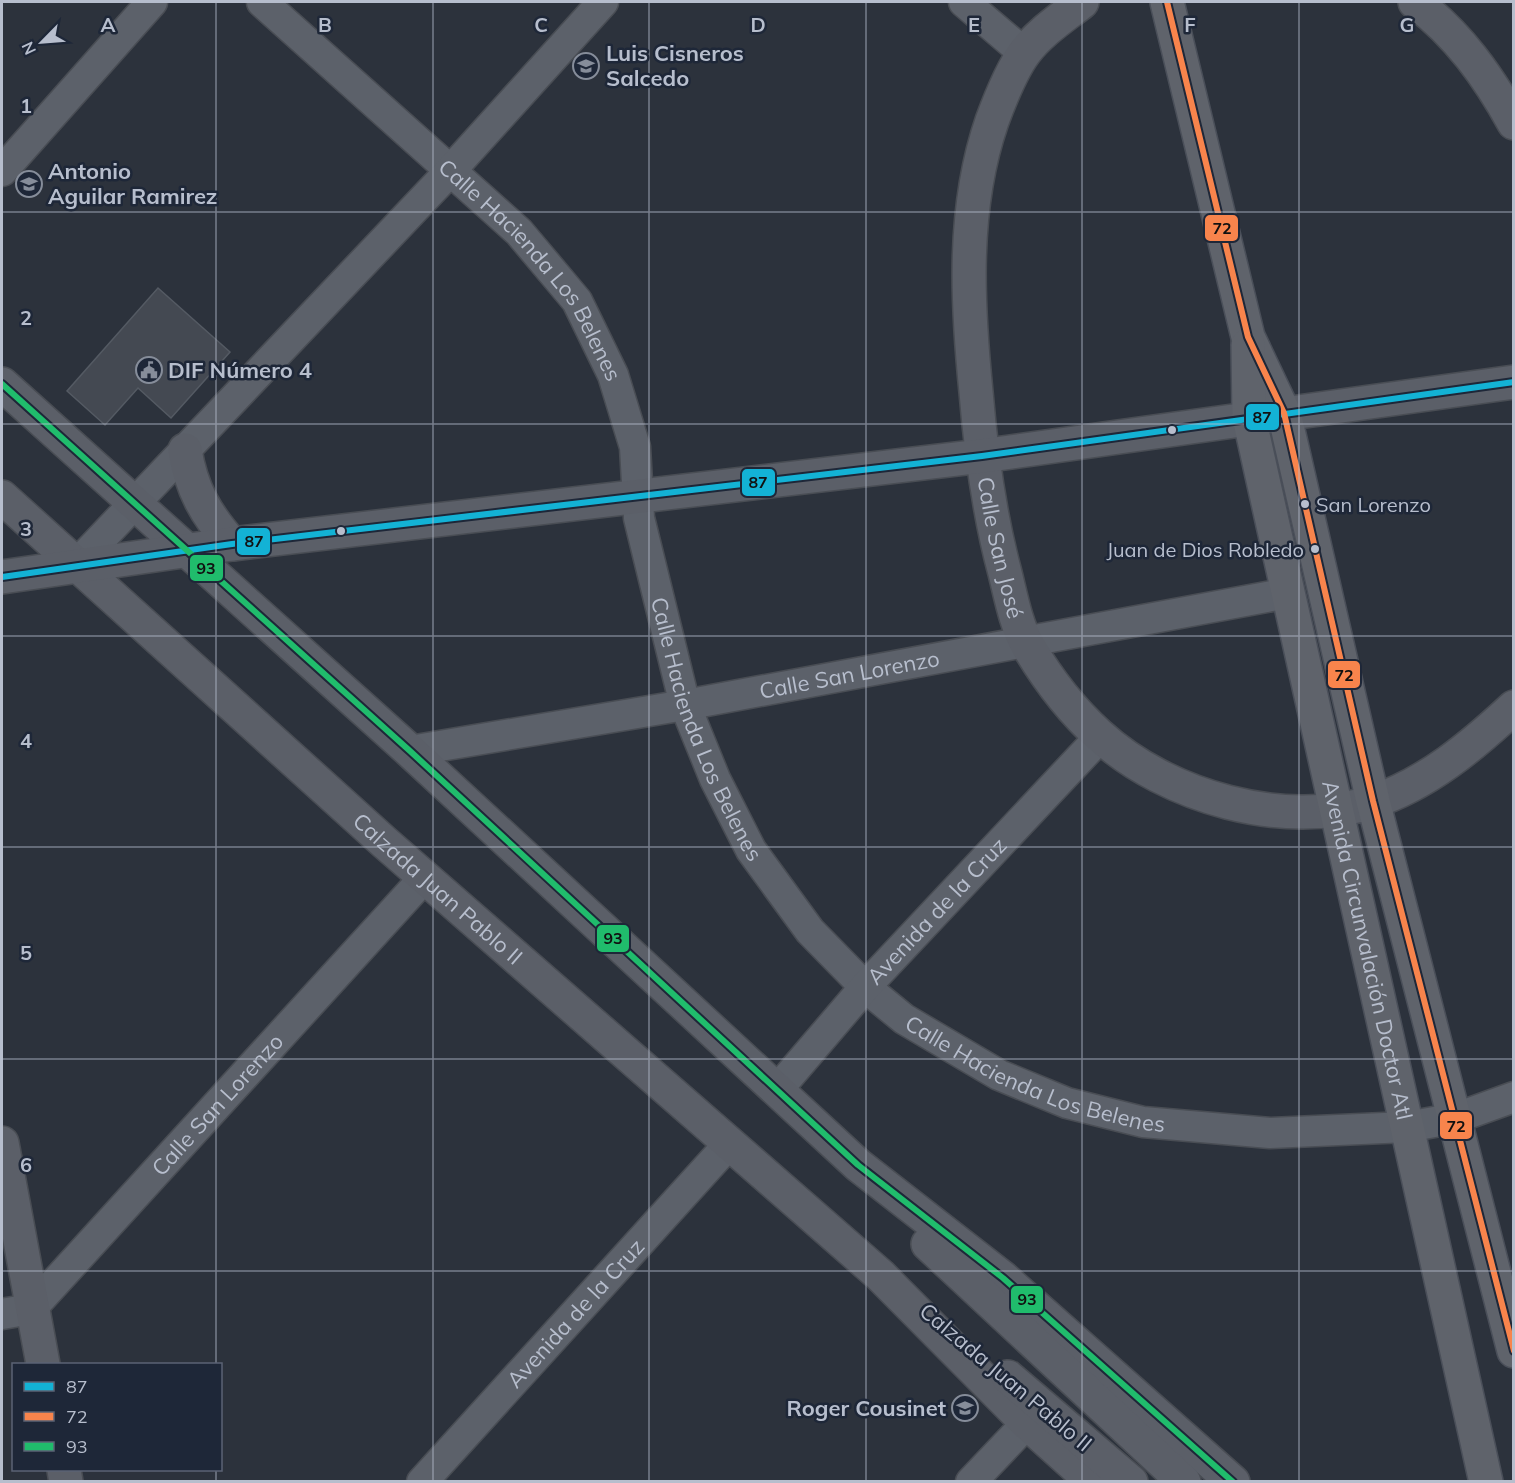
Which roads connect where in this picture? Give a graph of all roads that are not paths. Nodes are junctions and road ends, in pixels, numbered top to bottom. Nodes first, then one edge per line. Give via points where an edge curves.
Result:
1 (152, 2) edge
2 (262, 2) edge
3 (603, 2) edge
4 (964, 2) edge
5 (1082, 2) edge
6 (1167, 2) edge
7 (1415, 2) edge
8 (1024, 53) junction
9 (1514, 123) edge
10 (452, 169) junction
11 (2, 171) edge
12 (1248, 337) junction
13 (1514, 382) edge
14 (2, 384) edge
15 (1284, 413) junction
16 (1249, 417) junction
17 (185, 450) junction
18 (982, 456) junction
19 (638, 495) junction
20 (2, 497) edge
21 (135, 503) junction
22 (232, 543) junction
23 (184, 550) junction
24 (76, 565) junction
25 (2, 577) edge
26 (1288, 593) junction
27 (1026, 642) junction
28 (685, 705) junction
29 (1514, 707) edge
30 (1100, 737) junction
31 (410, 751) junction
32 (1373, 801) junction
33 (1336, 810) junction
34 (425, 877) junction
35 (865, 987) junction
36 (777, 1090) junction
37 (1514, 1097) edge
38 (1456, 1118) junction
39 (1407, 1127) junction
40 (2, 1143) edge
41 (729, 1144) junction
42 (858, 1165) junction
43 (880, 1275) junction
44 (16, 1312) edge
45 (1514, 1351) edge
46 (42, 1363) edge
47 (1027, 1423) junction
48 (1115, 1478) edge
49 (422, 1482) edge
50 (971, 1482) edge
51 (1184, 1482) edge
52 (1233, 1482) edge
53 (1486, 1482) edge

1 - 11 street
2 - 10 street, Calle Hacienda Los Belenes
3 - 10 street
4 - 8 street
5 - 8 street, Calle San José
6 - 12 main road
7 - 9 street via 1463,46
8 - 18 street, Calle San José via 993,118 971,216 971,338
10 - 17 street
10 - 19 street, Calle Hacienda Los Belenes via 519,232 577,301 613,375 635,447
12 - 15 main road, Avenida Circunvalación Doctor Atl
12 - 16 main road, Avenida Circunvalación Doctor Atl
13 - 15 street
14 - 21 street, Calzada Juan Pablo II
15 - 16 street
15 - 32 main road, Avenida Circunvalación Doctor Atl
16 - 18 street
16 - 26 main road, Avenida Circunvalación Doctor Atl
17 - 21 street
17 - 22 street via 199,501 213,524
18 - 19 street
18 - 27 street, Calle San José via 999,550
19 - 22 street
19 - 28 street, Calle Hacienda Los Belenes via 639,518
20 - 24 street, Calzada Juan Pablo II
21 - 23 street, Calzada Juan Pablo II
21 - 24 street
22 - 23 street
23 - 24 street
23 - 31 street, Calzada Juan Pablo II
24 - 25 street
24 - 34 street, Calzada Juan Pablo II
26 - 27 street, Calle San Lorenzo
26 - 33 main road, Avenida Circunvalación Doctor Atl
27 - 28 street, Calle San Lorenzo
27 - 30 street, Calle San José via 1073,708
28 - 31 street, Calle San Lorenzo
28 - 35 street, Calle Hacienda Los Belenes via 715,780 751,850 810,931
29 - 32 street, Calle San José via 1474,744 1430,775
30 - 33 street, Calle San José via 1138,763 1218,801 1266,811
30 - 35 street, Avenida de la Cruz
31 - 36 street, Calzada Juan Pablo II
32 - 33 street, Calle San José
32 - 38 main road, Avenida Circunvalación Doctor Atl
33 - 39 main road, Avenida Circunvalación Doctor Atl
34 - 41 street, Calzada Juan Pablo II
34 - 44 street, Calle San Lorenzo
35 - 36 street, Avenida de la Cruz
35 - 39 street, Calle Hacienda Los Belenes via 904,1019 999,1076 1067,1103 1143,1122 1270,1133
36 - 42 street, Calzada Juan Pablo II
37 - 38 street, Calle Hacienda Los Belenes
38 - 39 street, Calle Hacienda Los Belenes
38 - 45 main road, Avenida Circunvalación Doctor Atl
39 - 53 main road, Avenida Circunvalación Doctor Atl
40 - 44 street
41 - 43 street, Calzada Juan Pablo II
41 - 49 street, Avenida de la Cruz
42 - 51 street, Calzada Juan Pablo II via 914,1230
42 - 52 street, Calzada Juan Pablo II via 1003,1278
43 - 47 street, Calzada Juan Pablo II
43 - 48 street, Calzada Juan Pablo II via 955,1332
44 - 46 street
47 - 48 street, Calzada Juan Pablo II
47 - 50 street

